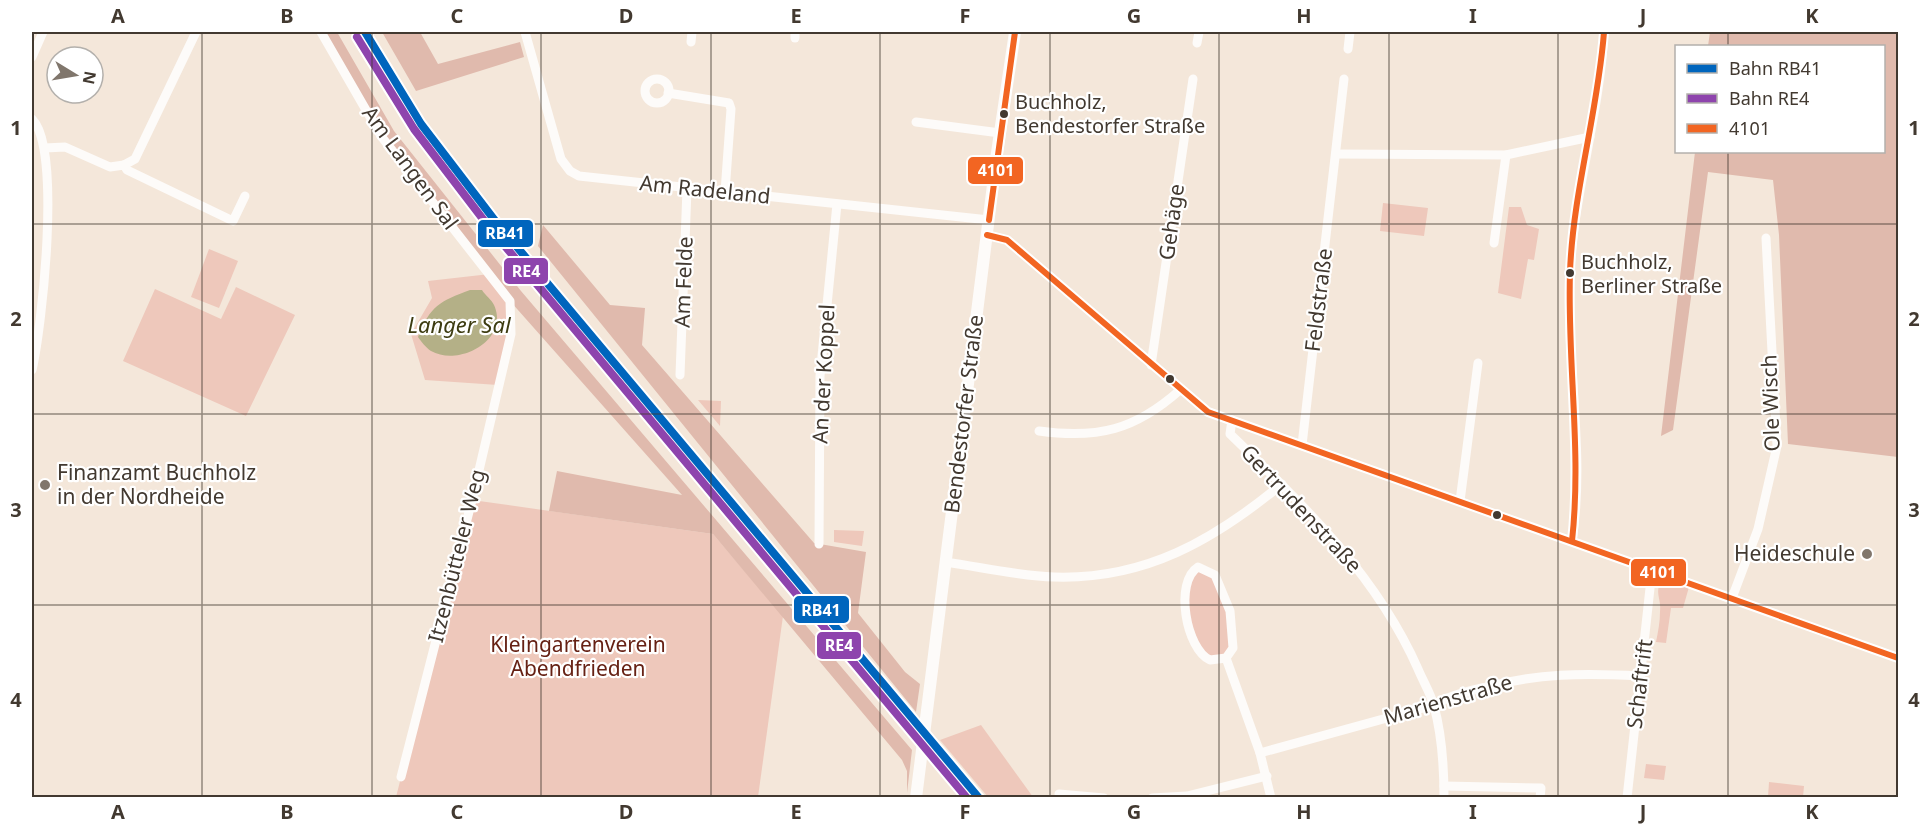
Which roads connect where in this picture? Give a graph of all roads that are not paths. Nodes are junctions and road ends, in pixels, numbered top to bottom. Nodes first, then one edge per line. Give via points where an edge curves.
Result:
1 (44, 32) edge
2 (196, 32) edge
3 (321, 32) edge
4 (525, 32) edge
5 (692, 32) edge
6 (1016, 32) edge
7 (1199, 32) edge
8 (1350, 32) edge
9 (1605, 32) edge
10 (691, 42) dead end
11 (1197, 43) dead end
12 (1348, 49) dead end
13 (32, 57) edge
14 (1344, 79) dead end
15 (1193, 80) dead end
16 (668, 93) dead end
17 (32, 119) edge
18 (916, 122) dead end
19 (1000, 133) junction
20 (1590, 137) junction
21 (45, 148) junction
22 (1336, 154) junction
23 (1506, 155) junction
24 (124, 165) junction
25 (687, 189) junction
26 (725, 192) junction
27 (244, 196) dead end
28 (837, 204) junction
29 (989, 220) junction
30 (987, 235) junction
31 (1766, 238) dead end
32 (1494, 243) dead end
33 (511, 334) joint
34 (1478, 363) dead end
35 (1151, 365) junction
36 (32, 369) edge
37 (680, 375) dead end
38 (1180, 390) junction
39 (1232, 420) junction
40 (1039, 431) dead end
41 (1302, 445) junction
42 (1282, 484) junction
43 (1460, 501) junction
44 (1572, 541) junction
45 (819, 544) dead end
46 (1189, 548) junction
47 (945, 562) junction
48 (1198, 567) junction
49 (1652, 570) junction
50 (1732, 598) junction
51 (1226, 658) junction
52 (1899, 658) edge
53 (1640, 676) junction
54 (1434, 705) junction
55 (1260, 753) junction
56 (1267, 776) junction
57 (401, 777) dead end
58 (1444, 786) junction
59 (1059, 794) dead end
60 (1187, 797) edge
61 (916, 798) edge
62 (1104, 798) edge
63 (1152, 798) edge
64 (1270, 798) edge
65 (1444, 798) edge
66 (1540, 798) edge
67 (1627, 798) edge

1 - 13 street
2 - 24 street via 135,159
3 - 33 street, Am Langen Sal via 381,136 510,302
4 - 25 street, Am Radeland via 561,159 570,171 585,178
5 - 10 street
6 - 19 street, Bendestorfer Straße
7 - 11 street
8 - 12 street
9 - 20 street
14 - 22 street, Feldstraße
15 - 35 street, Gehäge
16 - 26 street via 729,103
17 - 21 street
18 - 19 street
19 - 29 street, Bendestorfer Straße
20 - 23 street
20 - 44 street via 1570,271 1578,507
21 - 24 street via 65,147 110,166
21 - 36 street via 44,279
22 - 23 street
22 - 41 street, Feldstraße
23 - 32 street
24 - 27 street via 127,170 233,221
25 - 26 street, Am Radeland
25 - 37 street, Am Felde
26 - 28 street, Am Radeland
28 - 29 street, Am Radeland
28 - 45 street, An der Koppel via 820,376
29 - 30 street, Bendestorfer Straße
30 - 35 street via 1007,240
30 - 47 street, Bendestorfer Straße
31 - 50 street, Ole Wisch via 1777,446 1758,529
33 - 57 street, Itzenbütteler Weg
34 - 43 street
35 - 38 street
38 - 39 street via 1208,412
38 - 40 street via 1142,418 1113,431 1086,435
39 - 41 street
39 - 42 street, Gertrudenstraße via 1230,434
41 - 43 street
42 - 46 street via 1241,518
42 - 54 street, Gertrudenstraße via 1339,543 1380,597 1409,648
43 - 44 street
44 - 49 street
46 - 47 street via 1152,564 1109,573 1054,577
46 - 48 street
47 - 61 street, Bendestorfer Straße
48 - 51 street via 1215,574 1230,611 1233,648
48 - 51 street via 1187,578 1185,596 1194,644 1210,660
49 - 50 street
49 - 53 street, Schaftrift
50 - 52 street
51 - 55 street
53 - 54 street, Marienstraße via 1556,673 1508,681 1447,697
53 - 67 street, Schaftrift
54 - 55 street, Marienstraße
54 - 58 street, Gertrudenstraße
55 - 56 street
56 - 60 street
56 - 64 street
58 - 65 street, Gertrudenstraße
58 - 66 street via 1541,788
59 - 62 street
60 - 63 street

